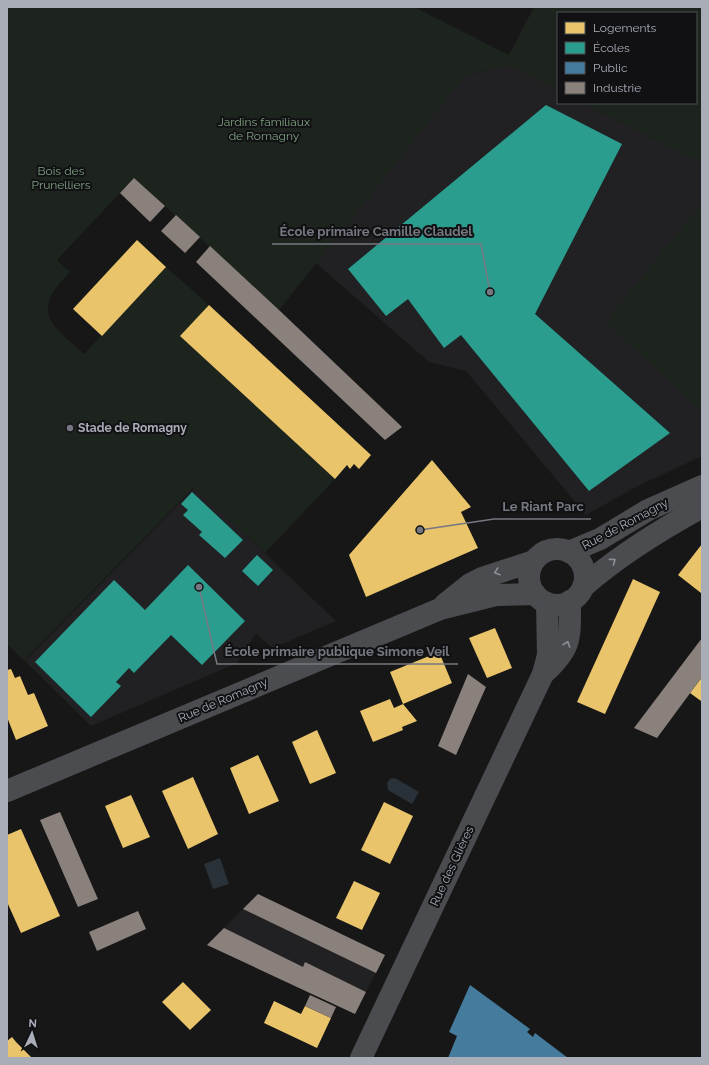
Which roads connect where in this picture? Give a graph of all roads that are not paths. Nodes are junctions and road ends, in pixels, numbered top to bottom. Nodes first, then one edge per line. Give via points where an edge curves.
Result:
1 (702, 486) edge
2 (671, 500) junction
3 (698, 514) edge
4 (569, 552) junction
5 (534, 561) junction
6 (576, 594) junction
7 (541, 598) junction
8 (440, 609) junction
9 (543, 674) junction
10 (7, 791) edge
11 (361, 1058) edge

1 - 2 street, Rue de Romagny
2 - 3 street
2 - 4 street, Rue de Romagny via 634,518 600,539
6 -> 3 street, Rue de Romagny via 622,554
4 - 5 street via 551,550
4 - 6 street via 583,567 585,575
5 - 7 street via 529,580
5 -> 8 street, Rue de Romagny via 476,581
6 - 7 street via 558,605
9 -> 6 street, Rue des Glières via 558,660 568,644
7 - 8 street, Rue de Romagny via 496,595
7 - 9 street, Rue des Glières via 548,655
8 - 10 street, Rue de Romagny
9 - 11 street, Rue des Glières

